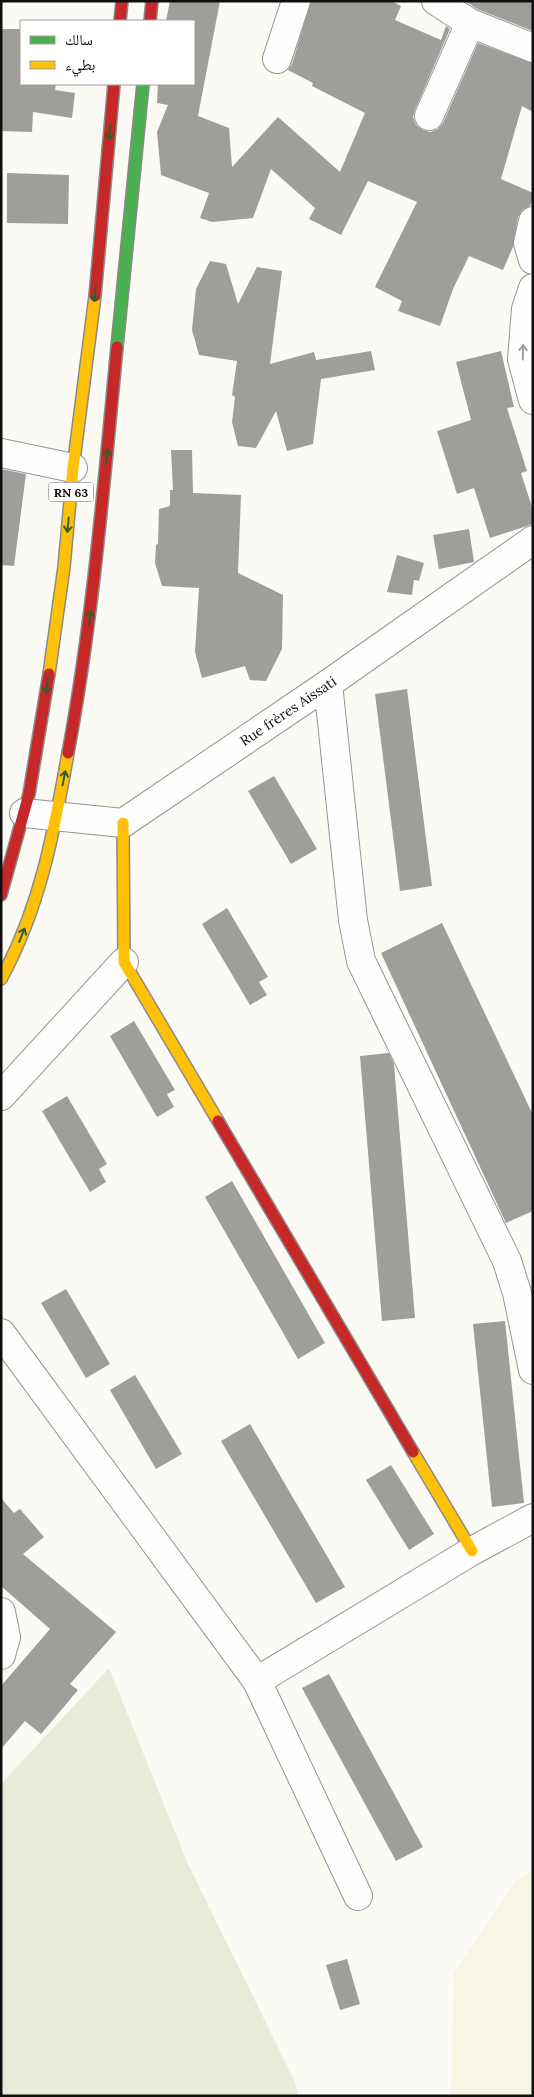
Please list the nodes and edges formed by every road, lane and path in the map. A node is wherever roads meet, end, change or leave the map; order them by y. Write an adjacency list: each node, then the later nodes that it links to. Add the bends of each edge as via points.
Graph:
1 (122, 1): 5 (main road)
2 (152, 1): 6 (main road)
3 (296, 1): 9 (street)
4 (436, 1): 7 (street)
5 (120, 20)
6 (150, 20)
7 (470, 22): 8 (street); 12 (street)
8 (533, 48)
9 (277, 59)
10 (114, 85): 18 (main road, RN 63, one-way to 18, via 91,337)
11 (144, 85): 22 (main road, one-way to 11, via 78,709 96,566)
12 (429, 116)
13 (533, 221): 14 (street, via 528,243)
14 (533, 260)
15 (533, 288): 16 (street, one-way to 15, via 522,359 526,309)
16 (533, 400)
17 (1, 453): 18 (street)
18 (73, 468): 21 (main road, RN 63, one-way to 21, via 64,567 45,700)
19 (533, 540): 20 (street, Rue frères Aissati)
20 (328, 684): 23 (street, Rue frères Aissati); 29 (street, via 361,961 507,1261)
21 (24, 813): 22 (street); 24 (main road, RN 63)
22 (56, 817): 23 (street); 26 (main road, one-way to 22, via 29,919)
23 (124, 823): 25 (main road)
24 (1, 895)
25 (124, 962): 27 (street); 31 (main road)
26 (1, 979)
27 (1, 1096)
28 (1, 1333): 34 (street)
29 (533, 1370)
30 (533, 1518): 31 (street)
31 (472, 1551): 34 (street)
32 (1, 1612): 33 (street, via 6,1637)
33 (1, 1655)
34 (257, 1681): 35 (street)
35 (358, 1896)

